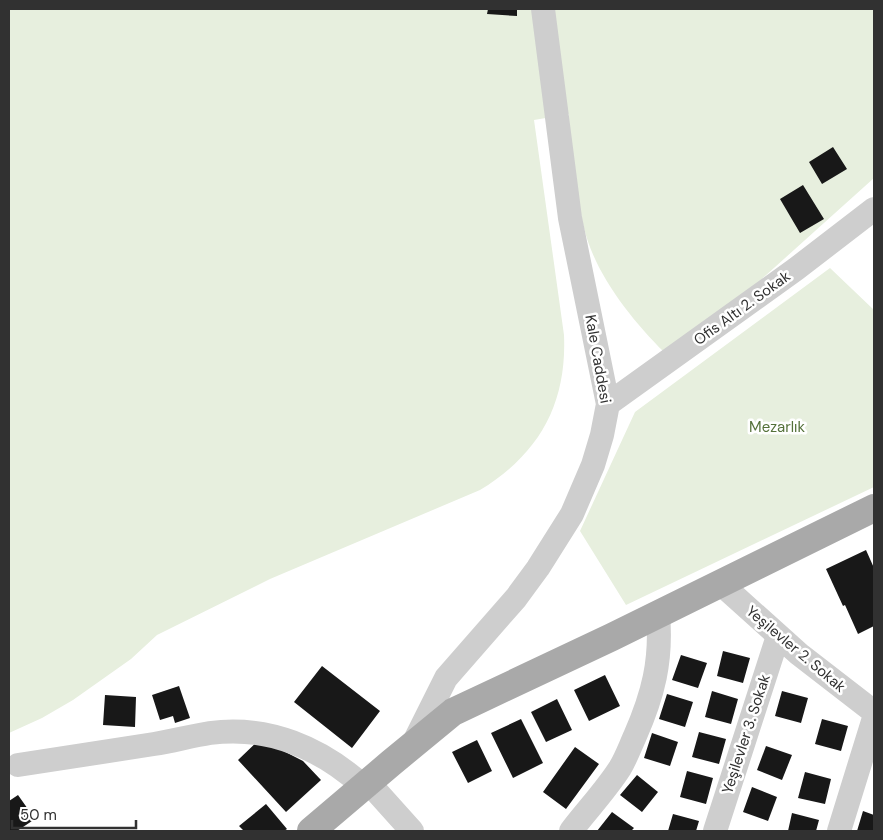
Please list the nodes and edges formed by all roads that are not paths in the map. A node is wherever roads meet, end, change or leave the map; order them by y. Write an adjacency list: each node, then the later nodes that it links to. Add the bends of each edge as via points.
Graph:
1 (543, 9): 3 (street, Kale Caddesi, via 570,218)
2 (874, 209): 3 (street, Ofis Altı 2. Sokak)
3 (608, 404): 10 (street, Kale Caddesi, via 593,466 572,514 516,598 446,678)
4 (874, 508): 5 (main road)
5 (720, 584): 6 (main road); 7 (street, Yeşilevler 2. Sokak)
6 (658, 614): 10 (main road, via 453,712); 15 (street, via 657,669 643,718 620,767)
7 (778, 636): 8 (street, Yeşilevler 2. Sokak); 16 (street, Yeşilevler 3. Sokak)
8 (874, 712)
9 (874, 718): 17 (street)
10 (412, 745): 12 (main road)
11 (18, 765): 12 (street, via 212,733 252,732 312,749)
12 (366, 784): 13 (main road); 14 (street)
13 (312, 831)
14 (412, 831)
15 (571, 831)
16 (715, 831)
17 (839, 831)

